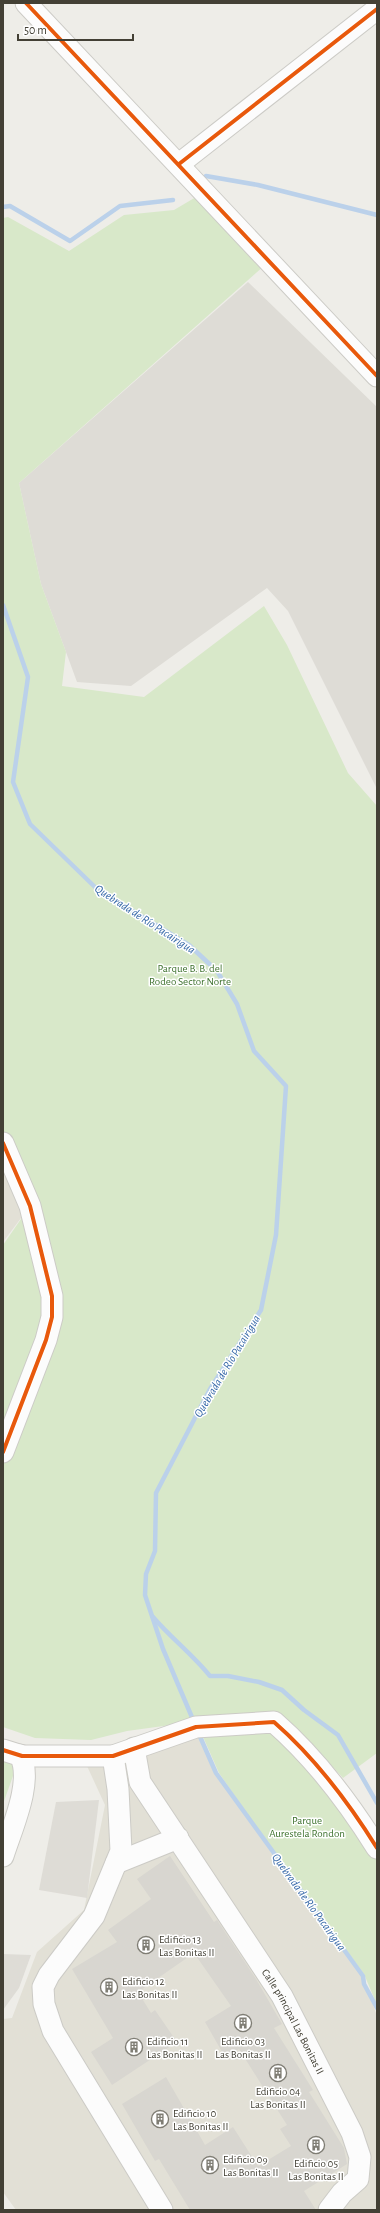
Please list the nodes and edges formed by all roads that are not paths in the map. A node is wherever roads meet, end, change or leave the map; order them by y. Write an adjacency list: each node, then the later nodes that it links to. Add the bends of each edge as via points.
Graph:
1 (26, 3): 3 (street)
2 (377, 9): 3 (street)
3 (179, 164): 4 (street)
4 (377, 376)
5 (3, 1143): 6 (street, via 30,1206 52,1296 52,1317 46,1340)
6 (3, 1452)
7 (134, 1748): 9 (street); 10 (street, Calle principal Las Bonitas II, via 140,1782); 11 (street, via 196,1727 274,1722 291,1737 355,1813)
8 (11, 1752): 9 (street); 12 (street, via 23,1762 23,1786)
9 (113, 1756): 13 (street, via 118,1789 121,1851)
10 (178, 1838): 13 (street); 15 (street, Calle principal Las Bonitas II, via 282,1996 352,2133 360,2157 358,2179)
11 (377, 1848)
12 (3, 1856)
13 (116, 1863): 14 (street, via 94,1916 49,1975 43,1987 44,2004 53,2031)
14 (162, 2210)
15 (329, 2210)

